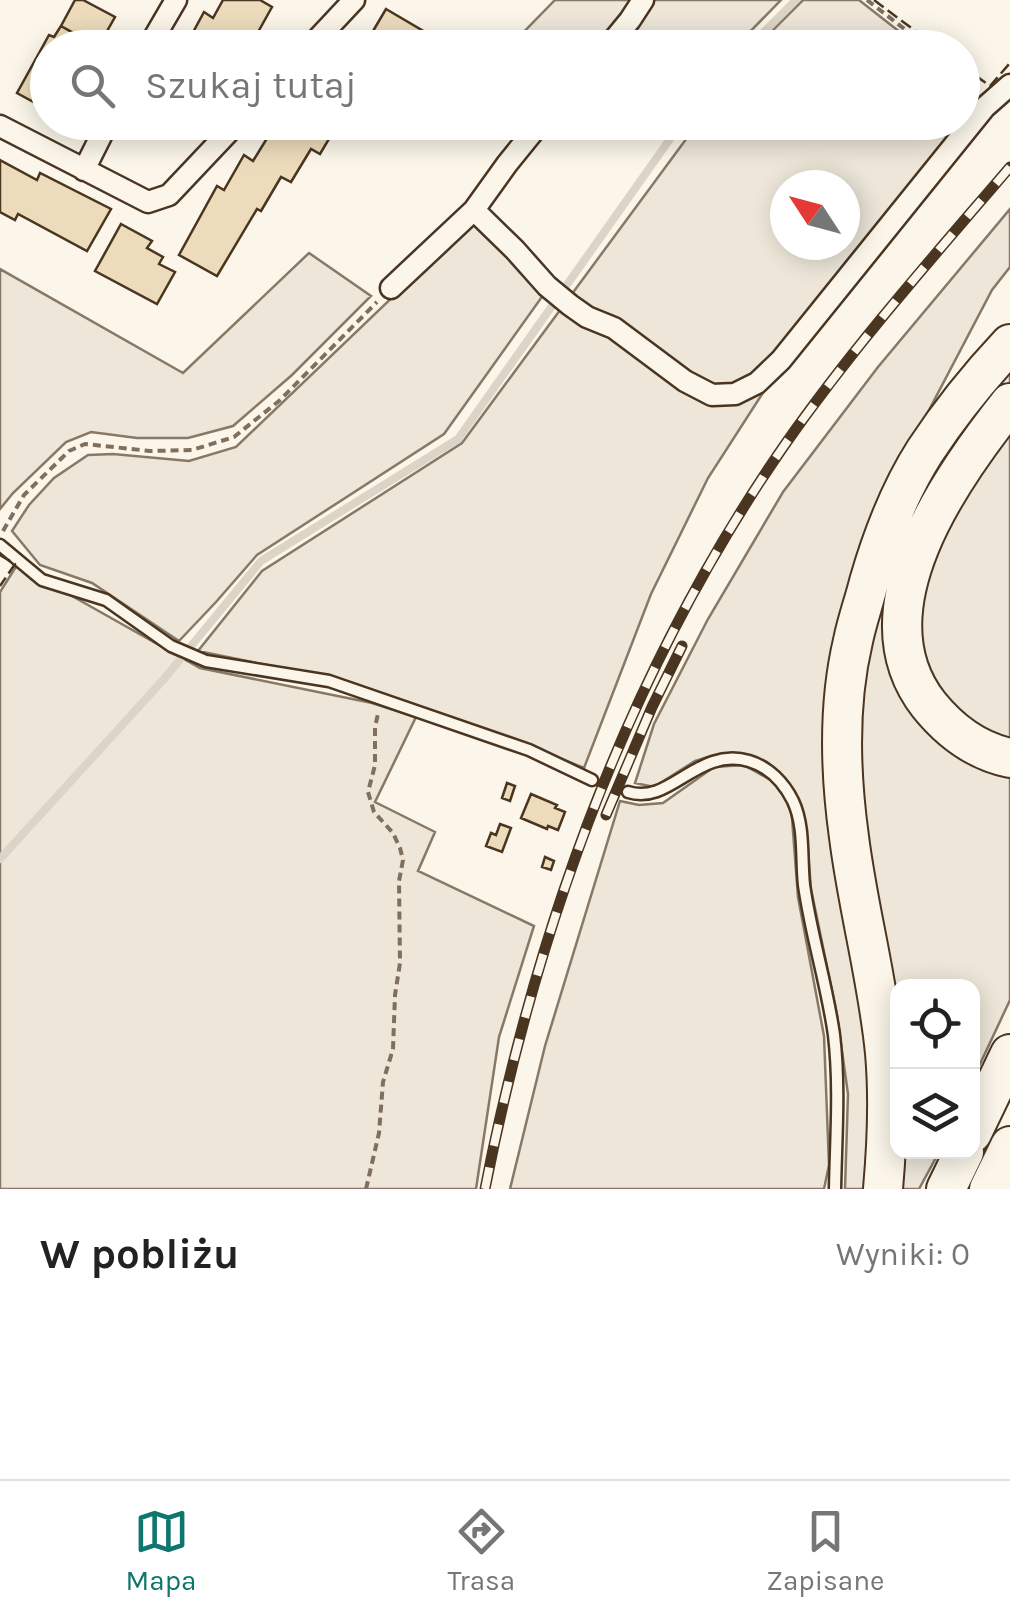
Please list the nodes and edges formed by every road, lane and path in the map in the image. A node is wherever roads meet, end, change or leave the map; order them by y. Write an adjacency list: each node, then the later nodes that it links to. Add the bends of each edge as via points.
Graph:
1 (176, 0): 5 (street)
2 (354, 0): 6 (street)
3 (643, 0): 7 (street)
4 (866, 0): 8 (path)
5 (158, 30)
6 (326, 30)
7 (622, 30)
8 (905, 30)
9 (1010, 85): 10 (street)
10 (980, 114)
11 (0, 126): 16 (street)
12 (99, 140): 16 (street)
13 (221, 140): 16 (street, via 169,195 148,202)
14 (526, 140): 17 (street)
15 (960, 140): 17 (street, via 781,360 735,394 712,395 614,328 586,317 546,286)
16 (84, 170)
17 (474, 210): 18 (street)
18 (391, 288): 21 (path, via 234,437 192,450 86,444 69,451 24,495)
19 (1010, 344): 33 (highway, via 923,454 879,548 852,642 842,780 885,1056)
20 (1010, 403): 24 (highway, via 935,512 917,551 903,623 905,652 924,698 955,732)
21 (0, 536)
22 (0, 545): 23 (lane, via 42,580 106,600 170,646 206,660 329,681)
23 (382, 700): 25 (lane, via 528,750); 31 (path, via 368,792 400,848 400,974 394,1049)
24 (1010, 758)
25 (592, 780)
26 (628, 792): 32 (lane, via 650,794 706,764 736,759 768,770 786,788 799,822 804,885 834,1038)
27 (1010, 1054): 28 (highway)
28 (980, 1117)
29 (1010, 1146): 35 (highway)
30 (961, 1159): 34 (highway)
31 (366, 1189)
32 (835, 1189)
33 (883, 1189)
34 (946, 1189)
35 (990, 1189)

